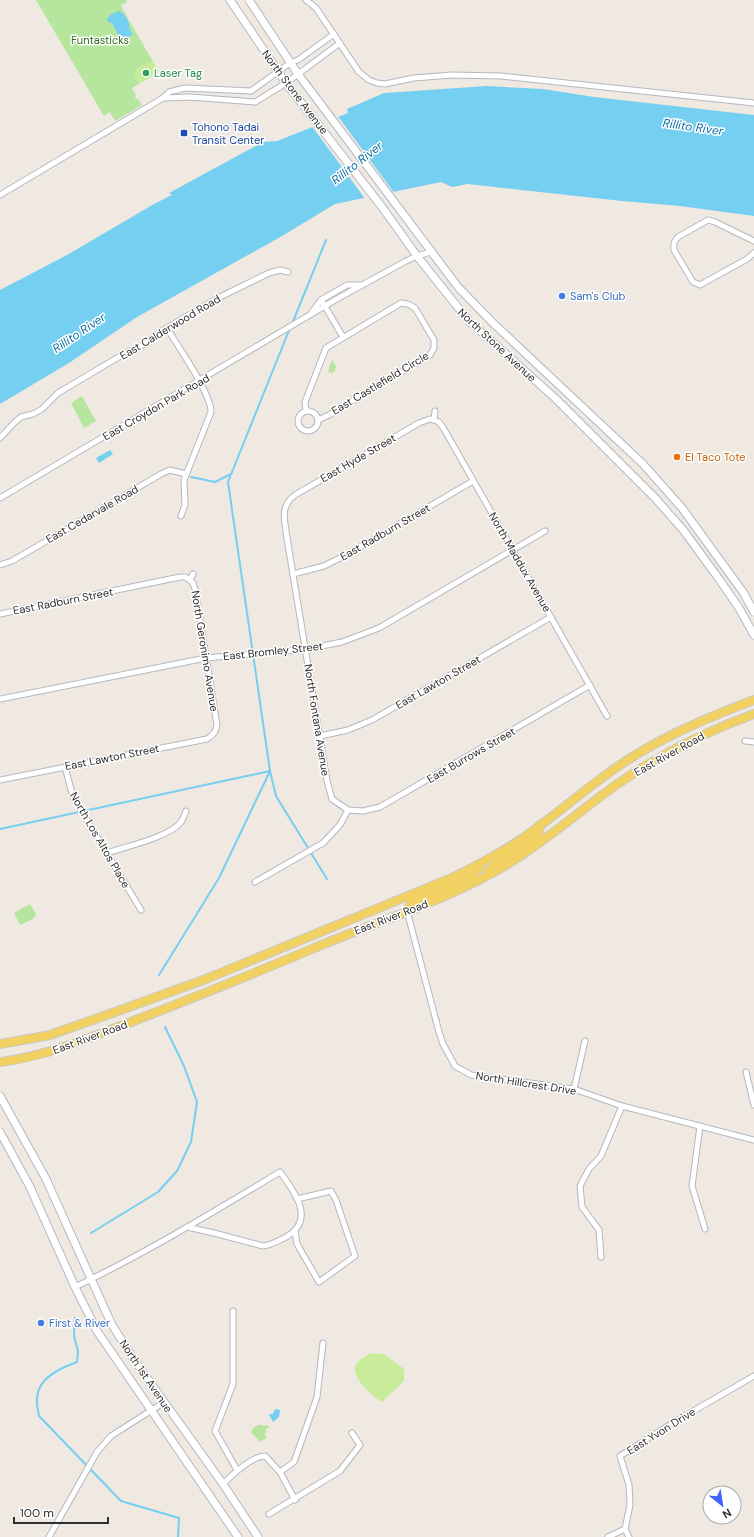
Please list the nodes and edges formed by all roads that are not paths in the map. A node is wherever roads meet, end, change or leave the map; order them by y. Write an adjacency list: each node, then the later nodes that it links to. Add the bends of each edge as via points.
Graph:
1 (230, 0): 7 (main road, North Stone Avenue)
2 (249, 0): 6 (main road, North Stone Avenue)
3 (306, 0): 4 (street, via 316,8)
4 (334, 34): 5 (street); 6 (street, via 298,60)
5 (340, 43): 8 (street); 11 (street, via 364,76 381,84 436,76 485,75)
6 (290, 62): 7 (street); 8 (main road, North Stone Avenue)
7 (278, 72): 9 (main road, North Stone Avenue); 10 (street, via 251,91 184,88 169,92)
8 (298, 74): 9 (street); 14 (main road, North Stone Avenue)
9 (286, 82): 10 (street, via 255,102 190,96); 16 (main road, North Stone Avenue)
10 (163, 98): 12 (street)
11 (754, 103)
12 (0, 195)
13 (754, 241): 15 (street, via 711,220 674,241 674,250 693,282 700,285)
14 (430, 252): 16 (street, East Croydon Park Road); 41 (main road, North Stone Avenue, via 458,287 492,322 644,464 682,508 743,592)
15 (754, 253)
16 (417, 256): 18 (street, East Croydon Park Road); 44 (main road, North Stone Avenue, via 470,322 555,398 656,499 684,531 719,579)
17 (288, 272): 22 (street, East Calderwood Road, via 280,270 258,278)
18 (363, 285): 19 (street, East Croydon Park Road, via 347,285); 20 (street, East Croydon Park Road)
19 (321, 300): 20 (street); 21 (street, East Croydon Park Road)
20 (324, 306): 21 (street, East Croydon Park Road); 23 (street)
21 (308, 316): 24 (street, East Croydon Park Road)
22 (166, 328): 24 (street); 29 (street, East Calderwood Road, via 144,345 58,393 42,409 21,417)
23 (343, 337): 25 (street, East Castlefield Circle, via 326,348 305,402); 27 (street, East Castlefield Circle, via 401,304 408,304 415,308 434,340 434,348 430,355)
24 (199, 382): 30 (street, via 211,405 211,412); 32 (street, East Croydon Park Road)
25 (306, 411): 27 (street, East Castlefield Circle, via 314,412); 27 (street, East Castlefield Circle, via 301,413 298,419 303,430 313,429)
26 (435, 411): 28 (street)
27 (318, 420)
28 (434, 420): 31 (street, North Maddux Avenue, via 442,425); 33 (street, East Hyde Street, via 419,423 296,495)
29 (0, 438)
30 (186, 474): 34 (street, via 185,505); 37 (street, East Cedarvale Road, via 170,470 161,474 12,561)
31 (473, 481): 36 (street, North Maddux Avenue); 39 (street, East Radburn Street, via 342,557 324,566)
32 (0, 498)
33 (286, 504): 39 (street, North Fontana Avenue, via 284,515)
34 (181, 516)
35 (544, 531): 36 (street, East Bromley Street)
36 (512, 550): 43 (street, North Maddux Avenue); 45 (street, East Bromley Street, via 378,628 342,642)
37 (0, 565)
38 (193, 574): 40 (street)
39 (293, 574): 45 (street, North Fontana Avenue)
40 (190, 580): 42 (street, East Radburn Street, via 180,577); 46 (street, North Geronimo Avenue, via 195,589)
41 (754, 612)
42 (0, 614)
43 (551, 617): 47 (street, North Maddux Avenue); 53 (street, East Lawton Street, via 372,720 348,730)
44 (754, 635)
45 (306, 649): 46 (street, East Bromley Street); 53 (street, North Fontana Avenue)
46 (206, 658): 48 (street, East Bromley Street); 52 (street, North Geronimo Avenue)
47 (590, 685): 51 (street, North Maddux Avenue); 58 (street, East Burrows Street, via 380,807 363,811)
48 (0, 700)
49 (754, 700): 60 (main road, East River Road, via 693,724 640,752)
50 (754, 714): 63 (main road, East River Road, via 687,742 646,765 533,848)
51 (607, 716)
52 (217, 725): 56 (street, East Lawton Street, via 213,735 207,739)
53 (320, 736): 58 (street, North Fontana Avenue, via 332,798)
54 (745, 741): 55 (street)
55 (754, 742)
56 (65, 767): 57 (street, East Lawton Street); 61 (street, North Los Altos Place, via 73,797)
57 (0, 780)
58 (348, 810): 64 (street, via 340,825 323,842)
59 (186, 811): 61 (street, via 180,823 168,832)
60 (540, 825): 62 (main road, East River Road, via 521,840); 63 (main road, via 536,836)
61 (107, 853): 65 (street, North Los Altos Place)
62 (486, 860): 66 (main road, via 471,876 411,903); 68 (main road, East River Road, via 430,888 199,981 50,1034)
63 (478, 880): 66 (main road, East River Road)
64 (255, 882)
65 (141, 910)
66 (407, 911): 69 (main road, East River Road, via 72,1045 43,1054); 71 (street, North Hillcrest Drive, via 439,1032 455,1066 471,1075)
67 (584, 1042): 71 (street)
68 (0, 1044)
69 (0, 1062)
70 (746, 1072): 73 (street)
71 (574, 1088): 74 (street, North Hillcrest Drive)
72 (0, 1096): 83 (main road, North 1st Avenue, via 46,1179)
73 (754, 1105)
74 (622, 1106): 75 (street, North Hillcrest Drive); 82 (street, via 601,1156 580,1186 582,1207 599,1230)
75 (700, 1126): 77 (street, North Hillcrest Drive); 80 (street, via 692,1186)
76 (0, 1132): 84 (main road, North 1st Avenue, via 30,1187)
77 (754, 1140)
78 (297, 1199): 79 (street, via 280,1172); 81 (street, via 301,1221); 81 (street, via 331,1191 355,1256 319,1282 297,1244)
79 (187, 1227): 81 (street, via 263,1246 271,1245); 83 (street)
80 (705, 1229)
81 (295, 1232)
82 (602, 1257)
83 (90, 1280): 84 (street); 88 (main road, North 1st Avenue, via 110,1323)
84 (75, 1287): 89 (main road, North 1st Avenue, via 97,1330)
85 (233, 1311): 91 (street, via 233,1384 215,1431)
86 (323, 1344): 92 (street, via 318,1397 294,1462)
87 (754, 1376): 96 (street, East Yvon Drive, via 620,1456 630,1485 630,1505)
88 (163, 1402): 89 (street); 93 (main road, North 1st Avenue)
89 (151, 1411): 97 (street, via 111,1436 97,1452); 98 (main road, North 1st Avenue)
90 (352, 1433): 94 (street, via 360,1445 340,1471)
91 (237, 1470): 92 (street, via 260,1456 265,1456); 93 (street)
92 (280, 1472): 94 (street)
93 (223, 1484): 99 (main road, North 1st Avenue)
94 (295, 1500): 95 (street)
95 (269, 1514)
96 (625, 1529): 100 (street); 101 (street)
97 (50, 1537)
98 (238, 1537)
99 (258, 1537)
100 (608, 1537)
101 (629, 1537)

